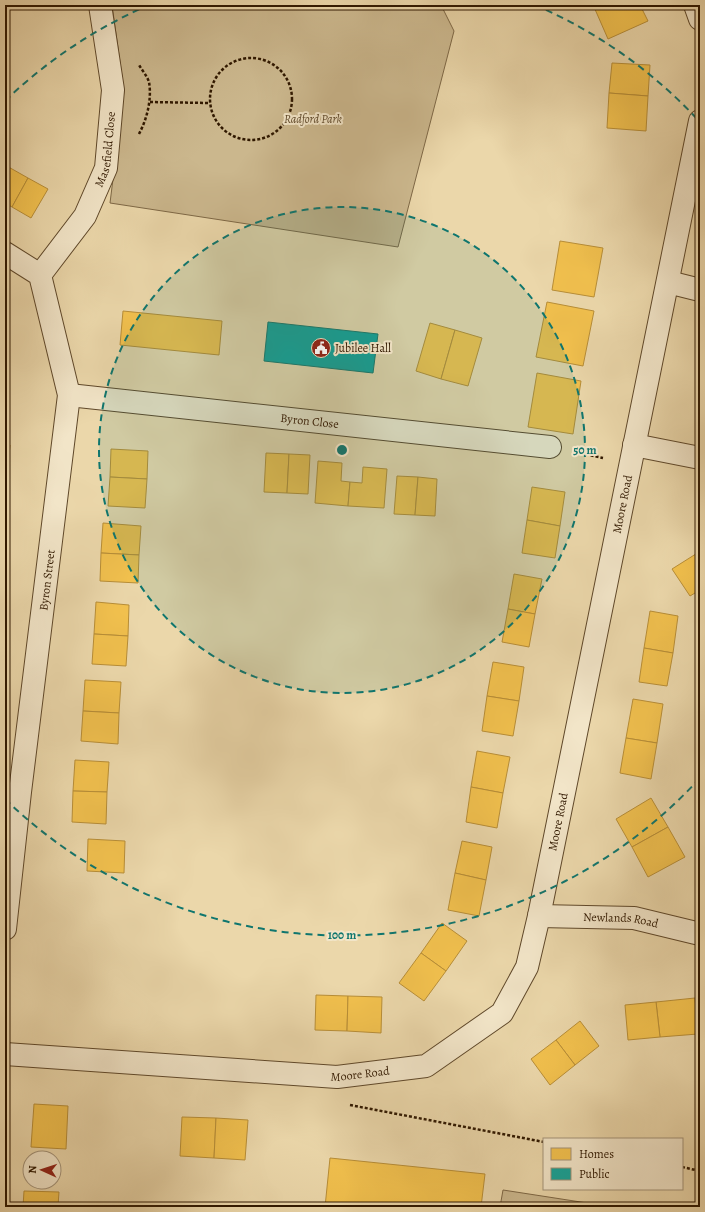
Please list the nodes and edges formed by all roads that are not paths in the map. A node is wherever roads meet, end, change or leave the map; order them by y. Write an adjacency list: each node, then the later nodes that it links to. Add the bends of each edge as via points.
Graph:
1 (100, 5): 6 (street, Masefield Close, via 113,90 106,168 85,216)
2 (695, 5): 3 (street)
3 (700, 19)
4 (700, 121): 7 (street, Moore Road)
5 (5, 253): 6 (street)
6 (40, 275): 9 (street, Byron Street)
7 (668, 282): 8 (street); 11 (street, Moore Road)
8 (700, 290)
9 (69, 395): 10 (street, Byron Close); 14 (street, Byron Street)
10 (550, 447)
11 (632, 454): 12 (street); 13 (street, Moore Road)
12 (700, 458)
13 (539, 916): 15 (street, Newlands Road, via 634,918); 16 (street, Moore Road, via 527,967 502,1013 426,1066 337,1076)
14 (5, 929)
15 (700, 934)
16 (5, 1054)

